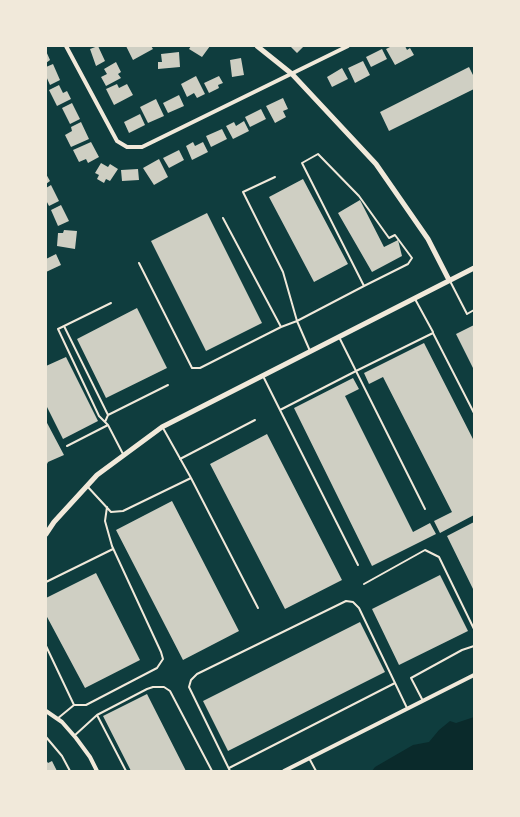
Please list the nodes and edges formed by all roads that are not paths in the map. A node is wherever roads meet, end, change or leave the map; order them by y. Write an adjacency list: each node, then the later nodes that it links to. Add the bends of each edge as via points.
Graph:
1 (66, 46): 4 (street, via 117,141 127,147 142,147)
2 (257, 46): 4 (street)
3 (348, 46): 4 (street)
4 (292, 74): 9 (street, via 376,164 428,239)
5 (275, 177): 14 (lane, via 243,192 283,272)
6 (223, 218): 16 (lane)
7 (139, 262): 16 (lane, via 192,368 200,368)
8 (474, 268): 9 (street)
9 (449, 280): 11 (street); 13 (lane, via 467,314)
10 (364, 286): 10 (lane, via 302,163 318,154 359,196 389,238 395,235 412,258 408,264); 14 (lane)
11 (415, 298): 17 (lane); 18 (street)
12 (111, 303): 15 (lane)
13 (474, 310)
14 (298, 321): 16 (lane); 19 (lane)
15 (64, 326): 25 (lane); 27 (lane, via 58,329)
16 (281, 327)
17 (433, 333): 20 (lane); 24 (lane)
18 (339, 336): 19 (street); 20 (lane)
19 (310, 351): 21 (street)
20 (356, 371): 23 (lane); 36 (lane)
21 (263, 375): 23 (lane); 29 (street)
22 (168, 385): 25 (lane)
23 (280, 410): 39 (lane)
24 (474, 413)
25 (108, 415): 27 (lane)
26 (255, 420): 32 (lane)
27 (104, 422): 28 (lane)
28 (108, 425): 30 (lane); 31 (lane)
29 (162, 427): 31 (street); 32 (lane)
30 (67, 446)
31 (123, 454): 34 (street)
32 (180, 459): 33 (lane)
33 (191, 478): 35 (lane, via 123,511 112,512); 42 (lane)
34 (86, 485): 35 (lane); 37 (street)
35 (107, 507): 38 (lane, via 105,522)
36 (425, 509)
37 (46, 534)
38 (113, 549): 40 (lane); 49 (lane, via 163,660 157,668 86,705)
39 (358, 565)
40 (46, 582)
41 (364, 584): 43 (lane, via 425,550 438,557)
42 (258, 608)
43 (474, 629)
44 (46, 646): 49 (lane)
45 (474, 646): 48 (lane, via 411,678)
46 (474, 675): 48 (street)
47 (395, 683): 50 (lane); 57 (lane); 57 (lane, via 359,608 353,602 346,601 196,674 189,687)
48 (423, 701): 50 (street)
49 (74, 705): 53 (lane)
50 (408, 709): 56 (street)
51 (46, 711): 53 (street)
52 (97, 715): 54 (lane); 60 (lane); 61 (lane, via 147,689 159,687 170,691)
53 (57, 719): 54 (street)
54 (74, 736): 59 (street, via 90,757)
55 (46, 737): 58 (lane, via 62,756)
56 (309, 758): 63 (street); 64 (lane)
57 (229, 768): 62 (lane)
58 (70, 771)
59 (96, 771)
60 (126, 771)
61 (212, 771)
62 (230, 771)
63 (284, 771)
64 (316, 771)

